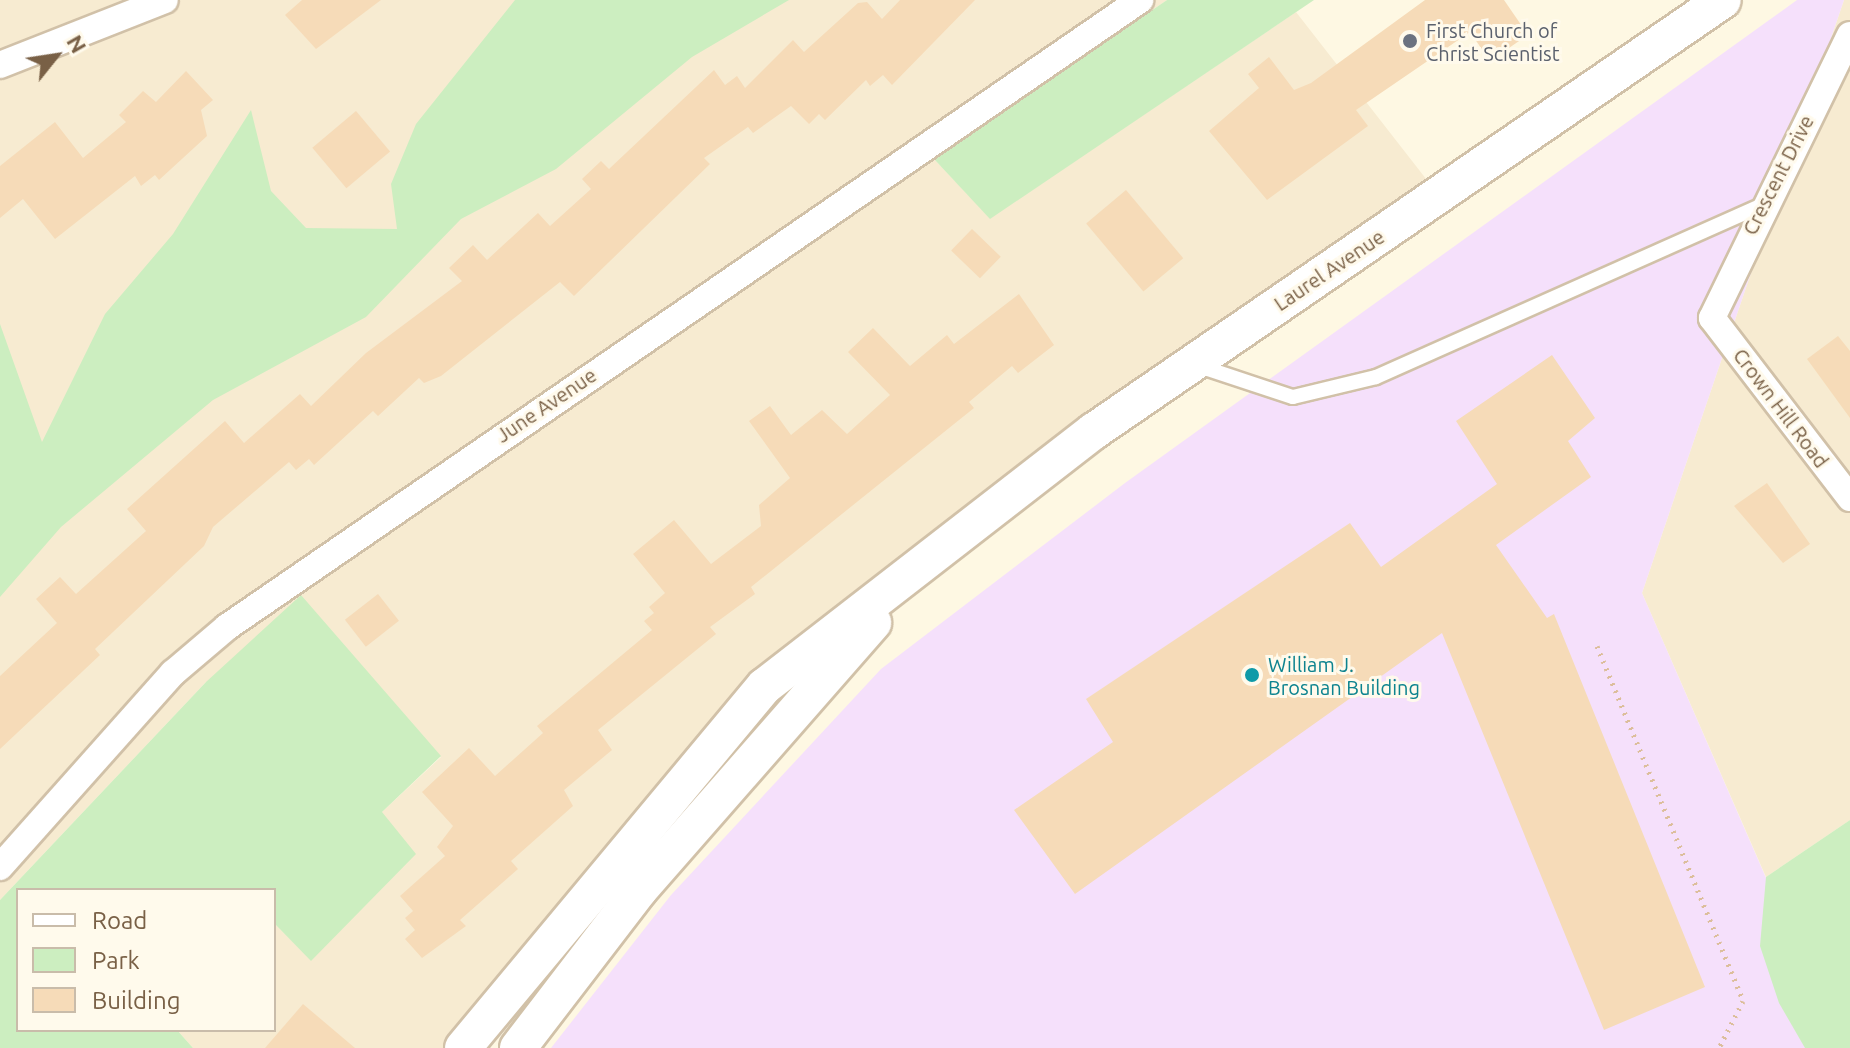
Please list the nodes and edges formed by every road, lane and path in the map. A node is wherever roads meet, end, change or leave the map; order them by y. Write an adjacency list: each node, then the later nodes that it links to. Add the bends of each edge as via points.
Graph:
1 (165, 0): 5 (street)
2 (1140, 0): 12 (street, June Avenue, via 227,627 173,673)
3 (1723, 0): 8 (main road, Laurel Avenue)
4 (1850, 35): 6 (street, Crescent Drive)
5 (0, 65)
6 (1760, 206): 7 (street, Crescent Drive); 8 (lane, via 1376,377 1293,397)
7 (1712, 318): 9 (street, Crown Hill Road)
8 (1192, 364): 10 (main road, Laurel Avenue)
9 (1850, 498)
10 (942, 548): 13 (main road, via 765,686); 14 (main road, via 640,889)
11 (1597, 646): 15 (path, via 1743,1001)
12 (0, 867)
13 (463, 1048)
14 (518, 1048)
15 (1719, 1048)

